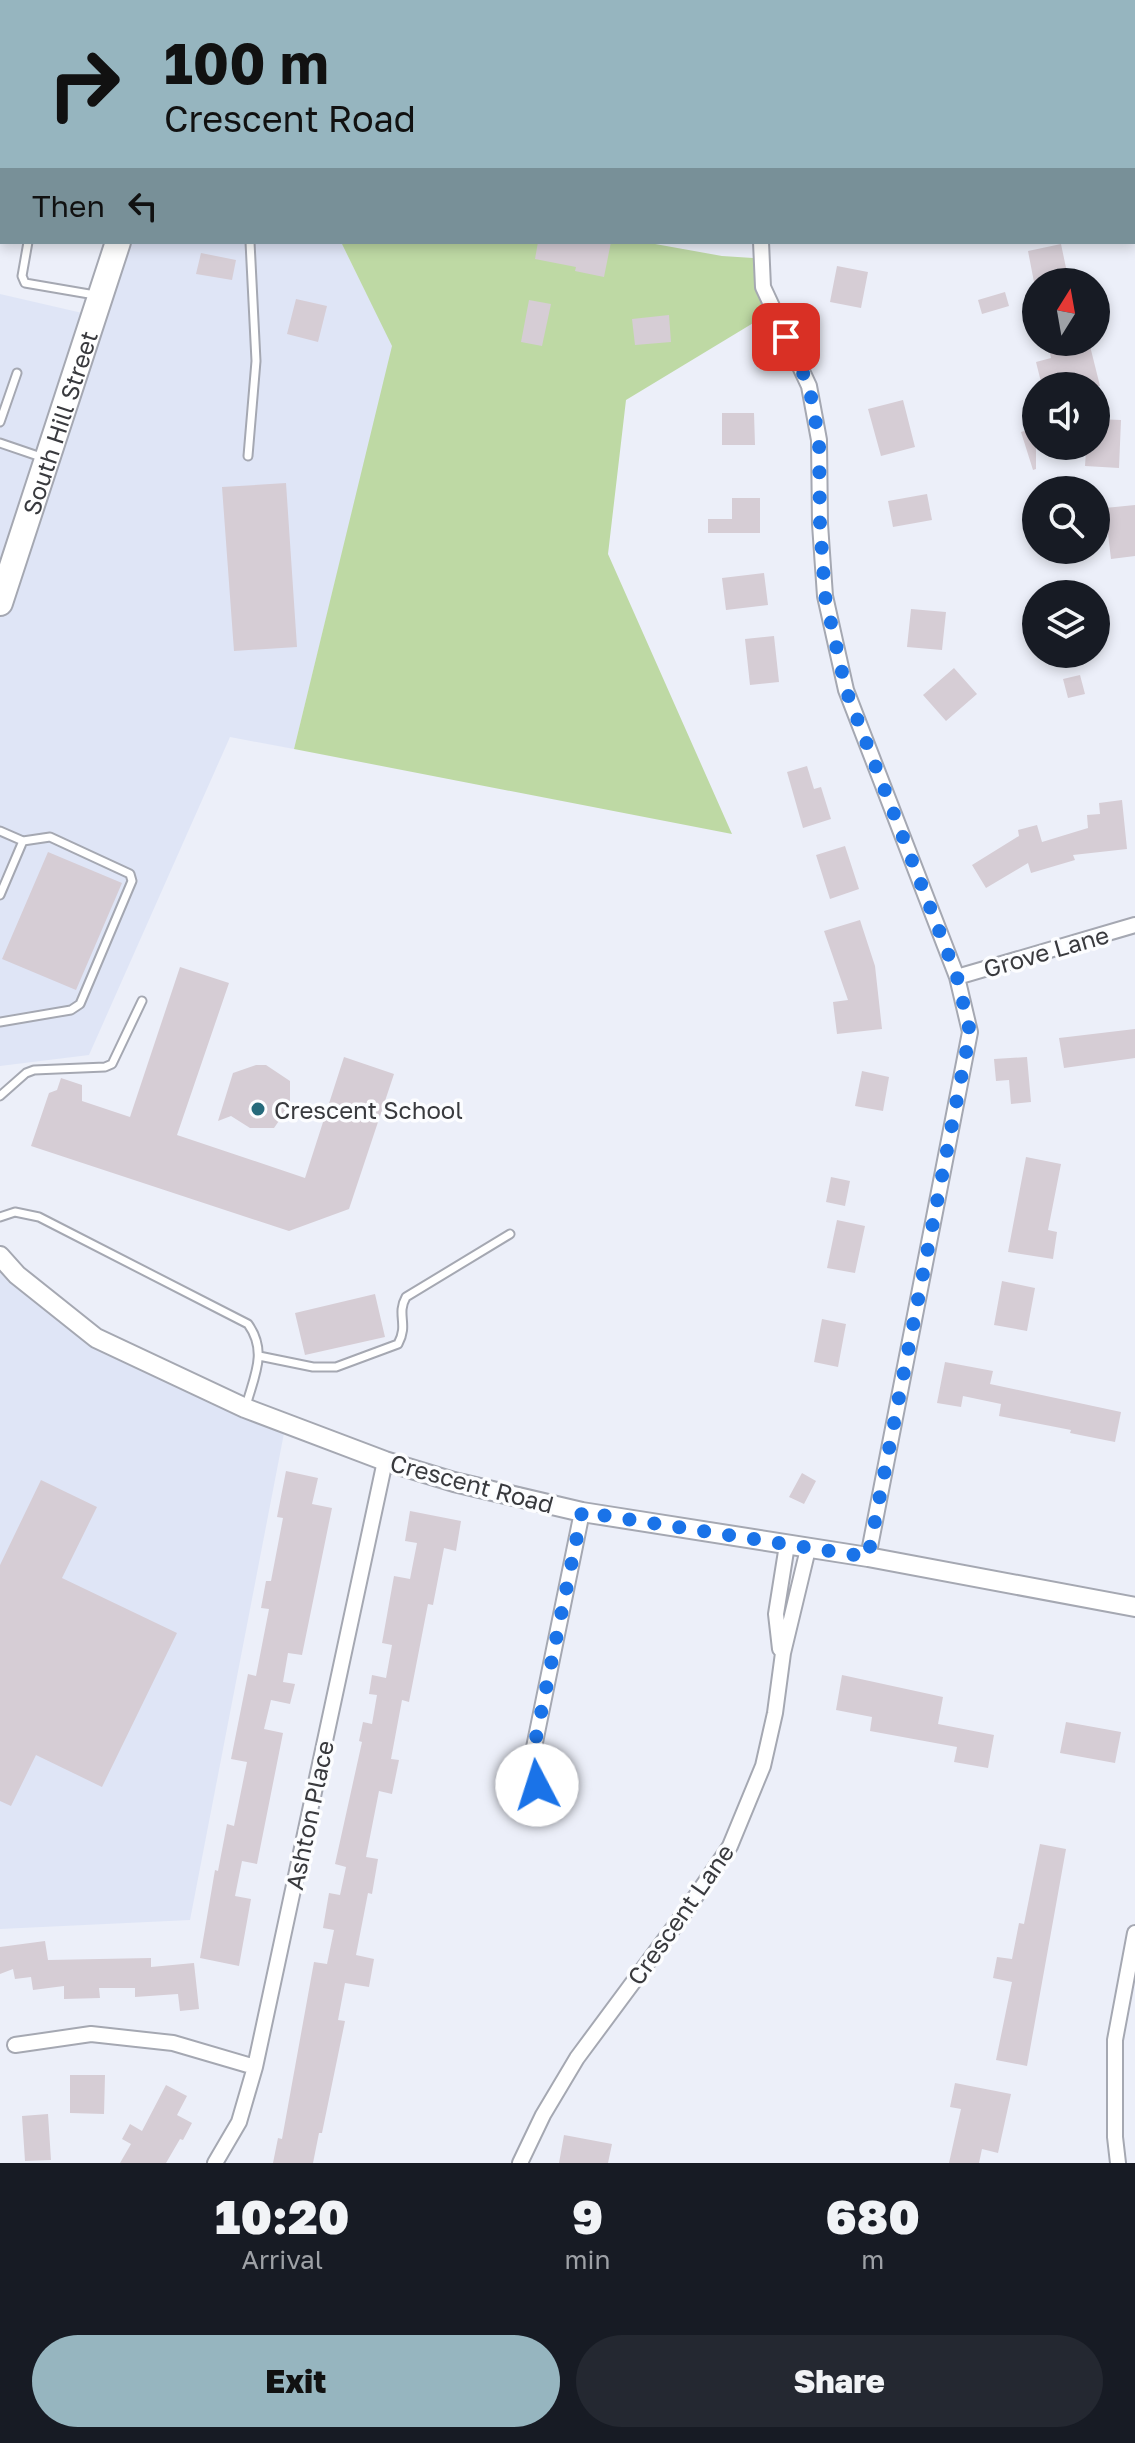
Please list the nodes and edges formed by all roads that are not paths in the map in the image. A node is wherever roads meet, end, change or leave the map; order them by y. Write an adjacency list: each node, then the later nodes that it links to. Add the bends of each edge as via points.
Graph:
1 (28, 244): 5 (lane, via 25,283)
2 (117, 244): 5 (main road, South Hill Street)
3 (250, 244): 9 (lane, via 256,361)
4 (761, 244): 16 (street, via 763,287 809,386 819,440 825,596 846,690)
5 (100, 295): 10 (main road, South Hill Street)
6 (17, 373): 7 (lane)
7 (0, 422)
8 (0, 443): 10 (lane)
9 (248, 456)
10 (47, 459): 11 (main road, South Hill Street)
11 (0, 603)
12 (0, 831): 13 (lane)
13 (23, 841): 14 (lane); 18 (lane, via 50,837 130,874 132,881 80,1004)
14 (0, 895)
15 (1135, 925): 16 (street, Grove Lane)
16 (957, 977): 29 (street, via 970,1032)
17 (142, 1001): 19 (lane, via 112,1064 34,1070)
18 (0, 1022)
19 (0, 1096)
20 (0, 1217): 23 (lane, via 15,1212 39,1217 248,1324 258,1338)
21 (510, 1234): 23 (lane, via 406,1297 401,1307 405,1332 398,1344 336,1367)
22 (0, 1256): 24 (street, Crescent Road, via 96,1338)
23 (259, 1356): 24 (lane)
24 (245, 1408): 25 (street, Crescent Road)
25 (385, 1461): 26 (street, Crescent Road); 35 (street, Ashton Place)
26 (582, 1512): 27 (street, Crescent Road); 32 (street, via 530,1767)
27 (787, 1545): 28 (street, Crescent Road); 31 (street, via 776,1614)
28 (808, 1549): 29 (street, Crescent Road); 31 (street, Crescent Lane)
29 (868, 1557): 30 (street, Crescent Road)
30 (1135, 1607)
31 (782, 1665): 37 (street, Crescent Lane, via 763,1766 730,1846 577,2058)
32 (544, 1803)
33 (1135, 1933): 38 (street, via 1115,2040)
34 (15, 2045): 35 (street, via 91,2034 173,2043)
35 (255, 2067): 36 (street, Ashton Place, via 239,2122)
36 (215, 2163)
37 (520, 2163)
38 (1118, 2163)

